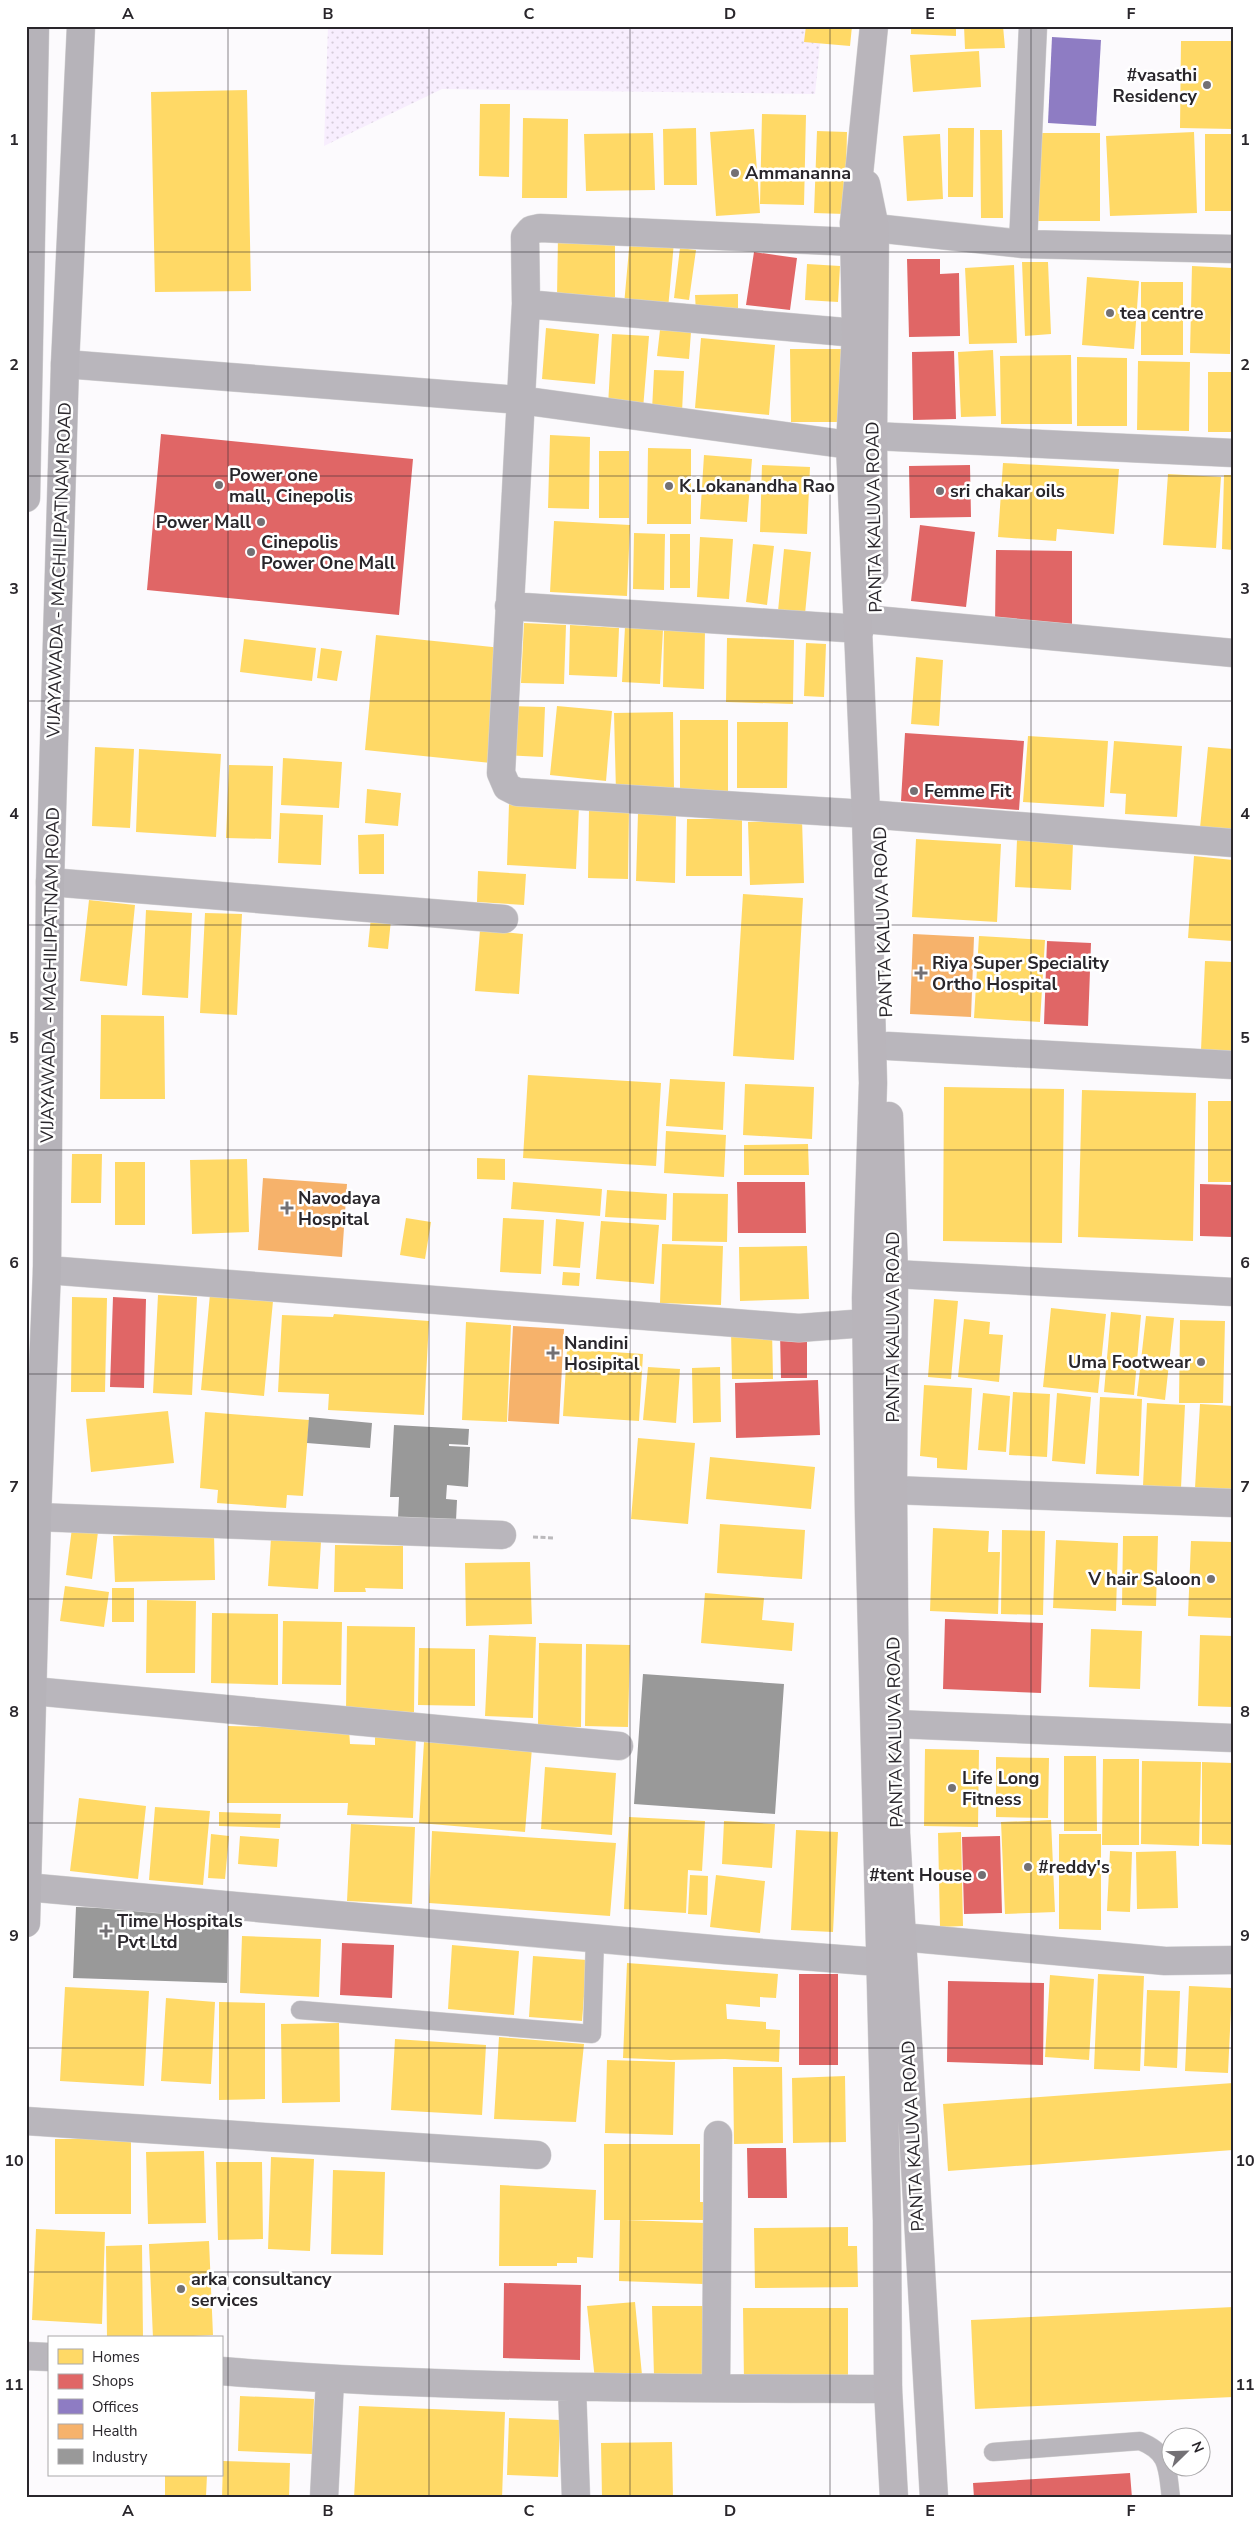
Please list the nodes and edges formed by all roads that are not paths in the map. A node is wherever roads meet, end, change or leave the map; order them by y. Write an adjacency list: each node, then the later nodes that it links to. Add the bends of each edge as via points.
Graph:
1 (34, 26): 12 (highway, VIJAYAWADA - MACHILIPATNAM ROAD)
2 (81, 26): 10 (highway, VIJAYAWADA - MACHILIPATNAM ROAD)
3 (874, 26): 5 (street, PANTA KALUVA ROAD, via 860,156)
4 (1033, 26): 6 (street)
5 (861, 231): 6 (street); 8 (street, via 534,228 524,237); 9 (street, PANTA KALUVA ROAD); 13 (street, PANTA KALUVA ROAD)
6 (1023, 244): 7 (street)
7 (1233, 249)
8 (526, 304): 9 (street); 11 (street)
9 (856, 334): 13 (street, PANTA KALUVA ROAD)
10 (65, 364): 11 (street); 21 (highway, VIJAYAWADA - MACHILIPATNAM ROAD)
11 (520, 400): 13 (street); 16 (street)
12 (27, 416): 15 (highway, VIJAYAWADA - MACHILIPATNAM ROAD)
13 (861, 441): 14 (street); 17 (street, PANTA KALUVA ROAD)
14 (1233, 454)
15 (26, 498)
16 (509, 606): 17 (street); 19 (street, via 501,773 507,787 517,792)
17 (867, 625): 18 (street); 19 (street, PANTA KALUVA ROAD)
18 (1233, 653)
19 (872, 814): 20 (street); 23 (street, PANTA KALUVA ROAD); 28 (street, PANTA KALUVA ROAD, via 873,1083)
20 (1233, 843)
21 (50, 882): 22 (street); 25 (highway, VIJAYAWADA - MACHILIPATNAM ROAD)
22 (504, 919)
23 (888, 1046): 24 (street); 26 (street, PANTA KALUVA ROAD)
24 (1233, 1065)
25 (47, 1270): 28 (street, via 799,1328); 32 (highway, VIJAYAWADA - MACHILIPATNAM ROAD)
26 (894, 1274): 27 (street); 29 (street, PANTA KALUVA ROAD)
27 (1233, 1292)
28 (866, 1323): 31 (street, PANTA KALUVA ROAD)
29 (893, 1490): 30 (street); 31 (street); 35 (street, PANTA KALUVA ROAD)
30 (1233, 1503)
31 (869, 1506): 44 (street, PANTA KALUVA ROAD)
32 (37, 1517): 33 (street); 34 (highway, VIJAYAWADA - MACHILIPATNAM ROAD)
33 (502, 1536)
34 (32, 1691): 37 (street); 38 (highway, VIJAYAWADA - MACHILIPATNAM ROAD)
35 (896, 1724): 36 (street); 41 (street, PANTA KALUVA ROAD, via 896,1833)
36 (1233, 1738)
37 (619, 1746)
38 (27, 1815): 39 (highway, VIJAYAWADA - MACHILIPATNAM ROAD)
39 (27, 1887): 40 (highway, VIJAYAWADA - MACHILIPATNAM ROAD); 42 (street)
40 (26, 1923)
41 (902, 1936): 43 (street, via 1165,1960); 60 (street, PANTA KALUVA ROAD)
42 (594, 1938): 44 (street); 45 (lane, via 592,2034)
43 (1233, 1960)
44 (879, 1962): 55 (street, PANTA KALUVA ROAD)
45 (300, 2010)
46 (26, 2121): 48 (street)
47 (718, 2135): 54 (street)
48 (537, 2155)
49 (26, 2356): 50 (street)
50 (48, 2358)
51 (222, 2371): 52 (street)
52 (330, 2380): 53 (street); 57 (street)
53 (572, 2388): 54 (street); 58 (street)
54 (716, 2388): 55 (street)
55 (888, 2389): 59 (street, PANTA KALUVA ROAD)
56 (993, 2452): 61 (lane, via 1140,2441 1164,2456)
57 (324, 2498)
58 (576, 2498)
59 (894, 2498)
60 (934, 2498)
61 (1171, 2498)

